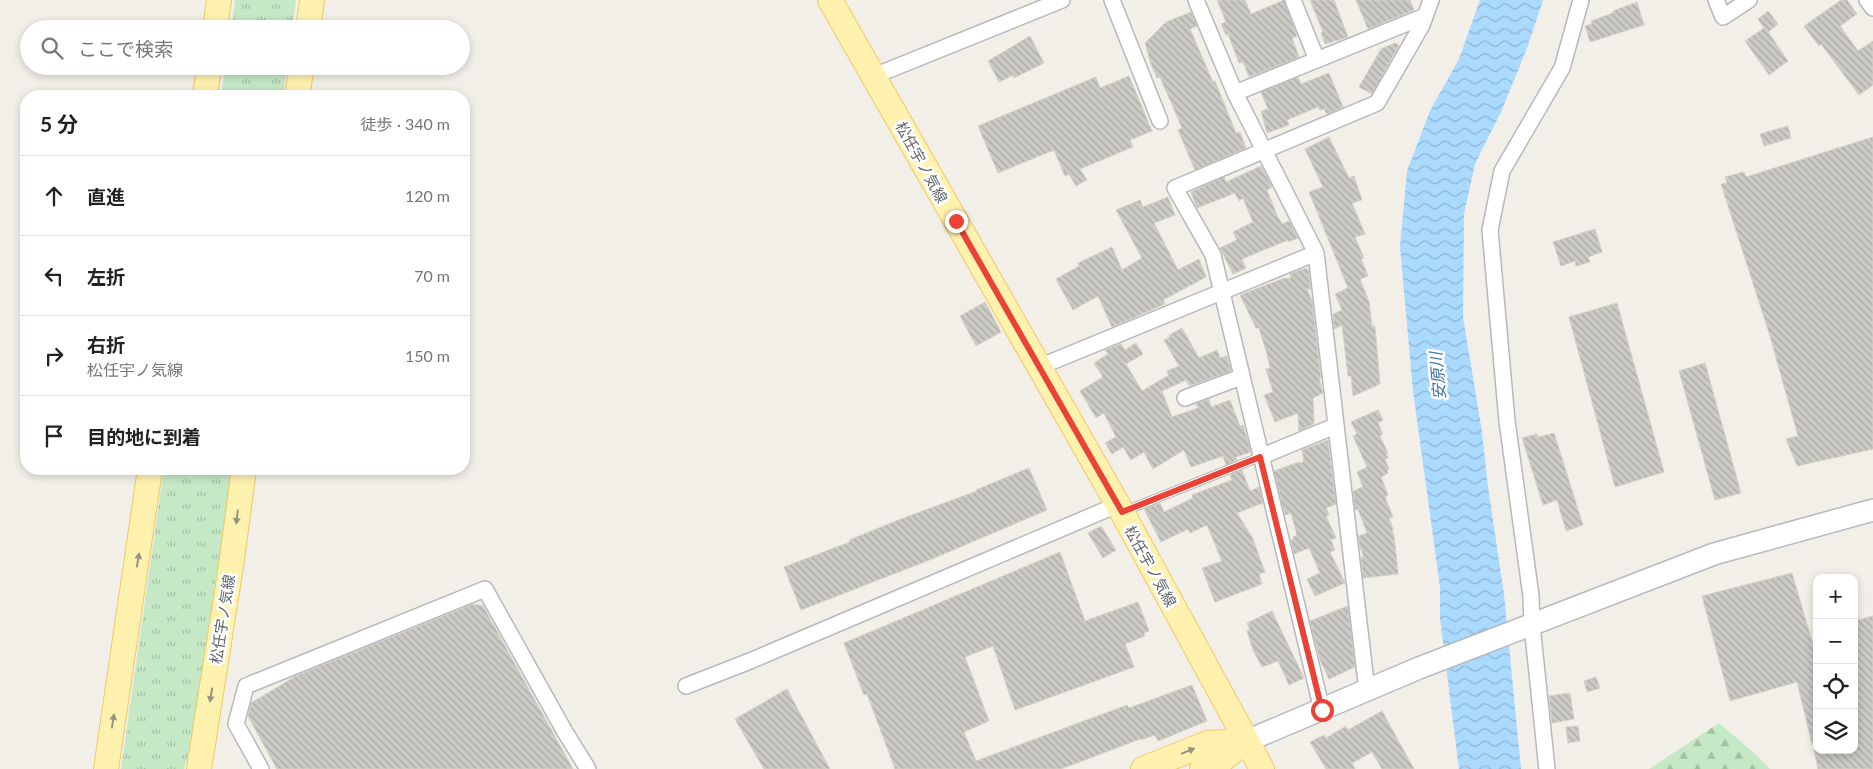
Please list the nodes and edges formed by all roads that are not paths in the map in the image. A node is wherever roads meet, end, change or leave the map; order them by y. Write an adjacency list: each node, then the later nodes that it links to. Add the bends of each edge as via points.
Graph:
1 (219, 0): 15 (main road)
2 (312, 0): 16 (main road)
3 (830, 0): 20 (main road, 松任宇ノ気線)
4 (1062, 0): 20 (street)
5 (1112, 0): 24 (street)
6 (1196, 0): 23 (street)
7 (1293, 0): 17 (street)
8 (1431, 0): 14 (street)
9 (1581, 0): 37 (street, via 1562,68 1502,171 1490,230 1507,421 1531,596)
10 (1716, 0): 11 (street, via 1723,17)
11 (1749, 0)
12 (1867, 0): 13 (street)
13 (1873, 8)
14 (1425, 16): 17 (street); 25 (street, via 1377,103)
15 (216, 20)
16 (309, 20)
17 (1317, 60): 23 (street)
18 (208, 75): 21 (main road)
19 (300, 75): 22 (main road)
20 (874, 76): 28 (main road, 松任宇ノ気線)
21 (206, 90)
22 (298, 90)
23 (1236, 93): 25 (street)
24 (1160, 121)
25 (1264, 150): 26 (street); 27 (street, via 1175,188 1213,255)
26 (1316, 253): 27 (street); 31 (street)
27 (1221, 291): 28 (street); 29 (street)
28 (1039, 366): 35 (main road, 松任宇ノ気線)
29 (1241, 377): 30 (street); 32 (street)
30 (1185, 398)
31 (1335, 426): 32 (street); 39 (street)
32 (1260, 457): 35 (lane); 40 (street)
33 (149, 475): 42 (main road, one-way to 33)
34 (243, 475): 43 (main road, 松任宇ノ気線, one-way to 43)
35 (1120, 509): 38 (street); 41 (main road, 松任宇ノ気線)
36 (1873, 510): 37 (street, via 1714,554)
37 (1526, 628): 39 (street); 49 (street)
38 (686, 686)
39 (1367, 691): 40 (street)
40 (1322, 710): 41 (street)
41 (1247, 741): 46 (main road, one-way to 41, via 1208,743); 47 (main road, via 1218,763); 48 (main road, 松任宇ノ気線)
42 (106, 769)
43 (199, 769)
44 (262, 769): 45 (street, via 236,724 246,686 485,589)
45 (588, 769)
46 (1143, 769)
47 (1202, 769)
48 (1262, 769)
49 (1547, 769)

